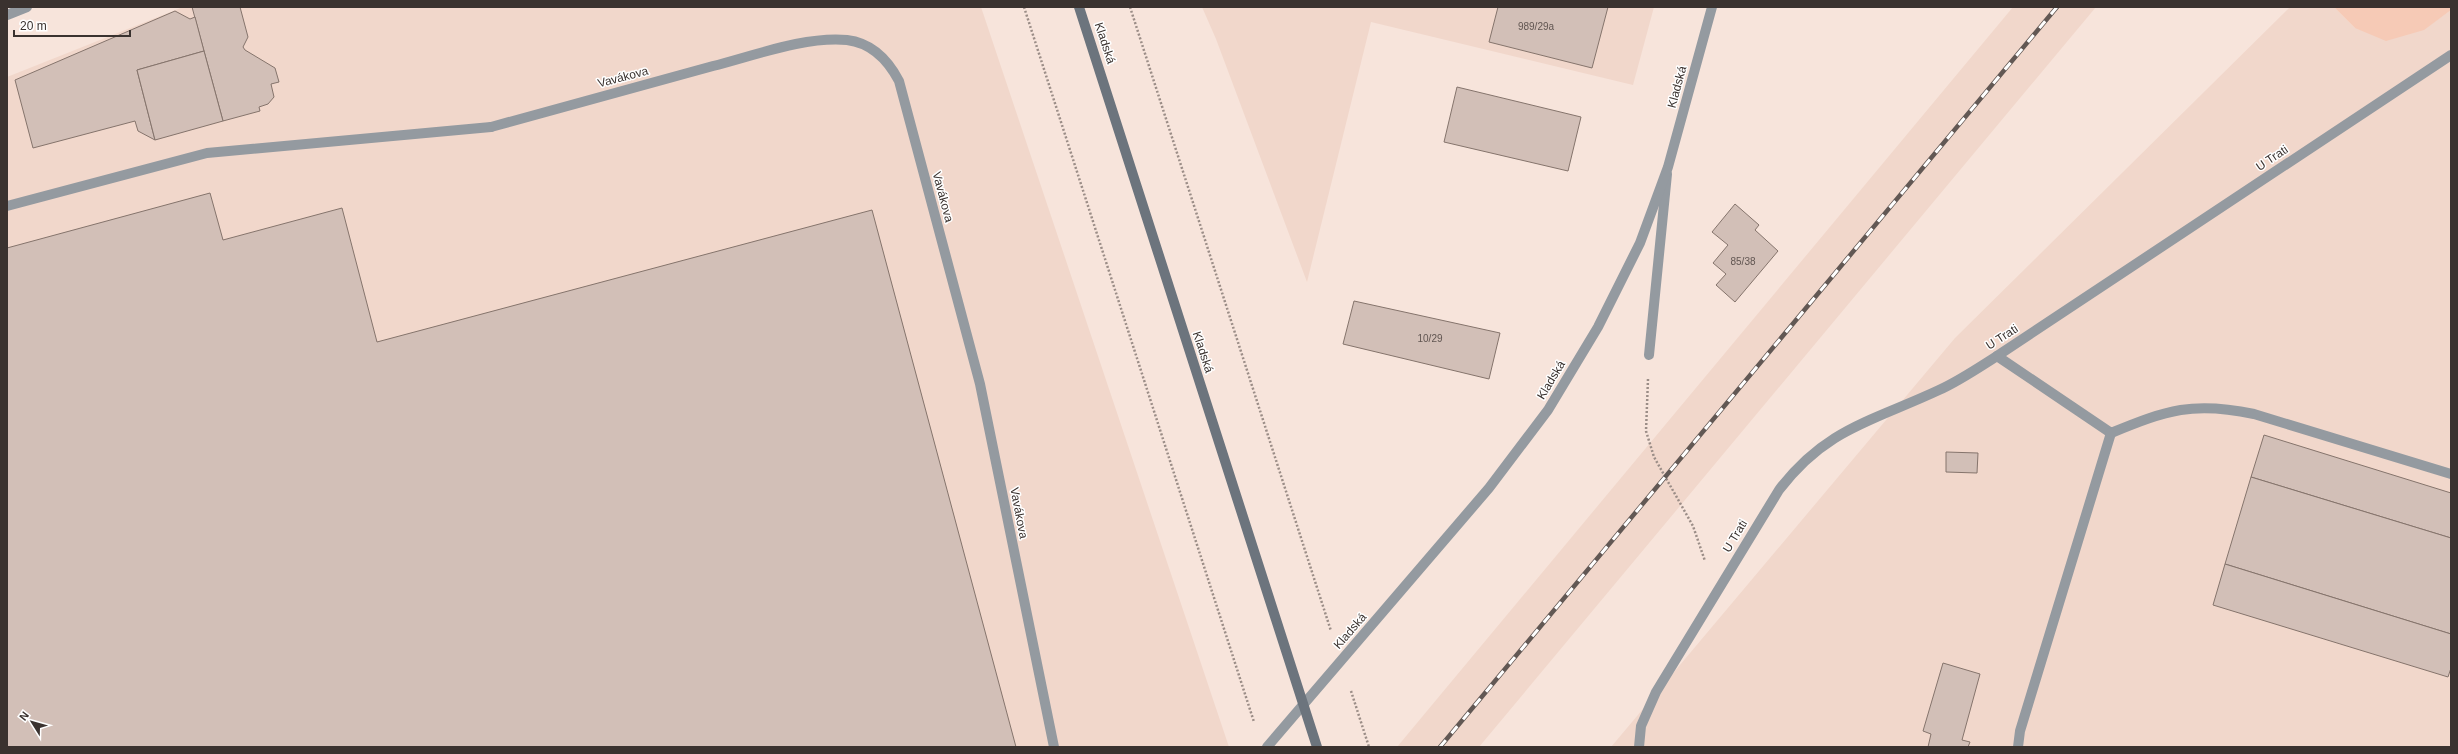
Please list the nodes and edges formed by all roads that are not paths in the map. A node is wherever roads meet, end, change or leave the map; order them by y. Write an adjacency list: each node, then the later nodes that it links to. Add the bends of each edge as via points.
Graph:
1 (27, 7): 4 (street)
2 (1079, 7): 14 (main road, Kladská)
3 (1712, 7): 6 (street, Kladská)
4 (7, 15)
5 (2451, 55): 9 (street, U Trati)
6 (1668, 167): 8 (street); 13 (street, Kladská, via 1640,243 1598,327 1548,410 1489,488)
7 (7, 206): 12 (street, Vavákova, via 207,153 491,126 769,51 822,40 848,40 869,47 889,64 899,81 980,384)
8 (1649, 355)
9 (1997, 356): 10 (street); 15 (street, U Trati, via 1940,390 1860,423 1830,439 1793,472 1779,490 1715,594 1648,710 1641,726)
10 (2110, 433): 11 (street, via 2152,416 2180,409 2206,406 2231,409); 16 (street, via 2020,731)
11 (2451, 474)
12 (1054, 747)
13 (1267, 747)
14 (1317, 747)
15 (1639, 747)
16 (2018, 747)

